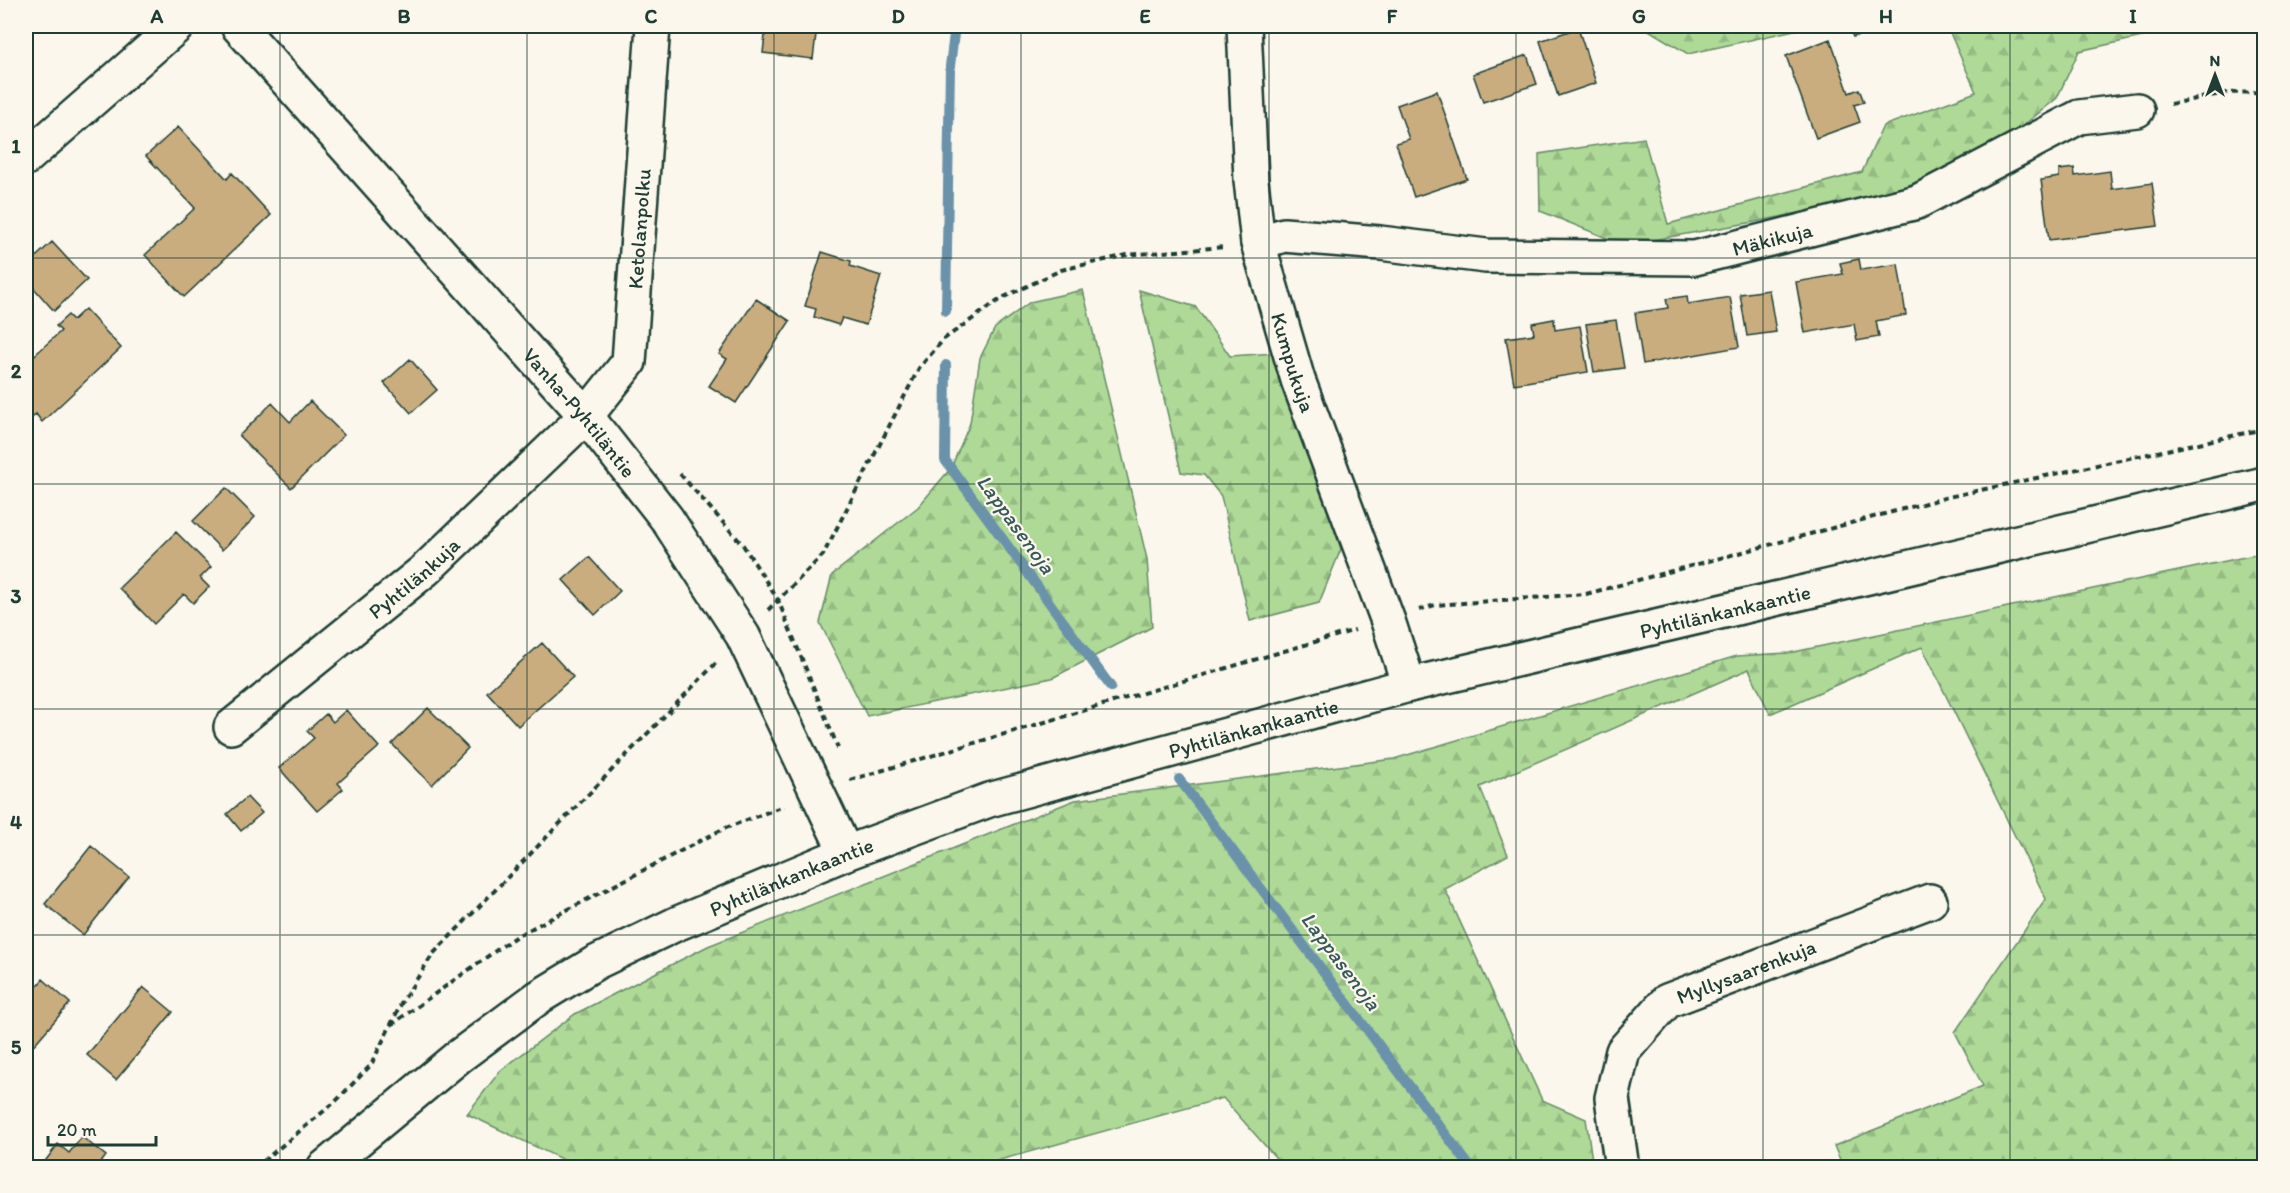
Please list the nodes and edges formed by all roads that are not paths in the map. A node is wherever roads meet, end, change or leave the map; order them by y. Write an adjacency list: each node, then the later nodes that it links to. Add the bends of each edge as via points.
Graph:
1 (177, 26): 6 (street)
2 (238, 26): 8 (street, Vanha-Pyhtiläntie)
3 (653, 26): 8 (street, Ketolanpolku, via 629,362)
4 (1244, 26): 7 (street, Kumpukuja)
5 (2137, 110): 7 (street, Mäkikuja, via 2079,117 1917,202 1695,258 1486,256 1284,235)
6 (26, 158)
7 (1258, 243): 10 (street, Kumpukuja, via 1298,380)
8 (586, 416): 11 (street, Pyhtilänkuja, via 425,570); 12 (street, Vanha-Pyhtiläntie, via 667,519 743,636)
9 (2265, 484): 10 (street, Pyhtilänkankaantie)
10 (1409, 685): 12 (street, Pyhtilänkankaantie, via 989,800)
11 (231, 727)
12 (846, 854): 14 (street, Pyhtilänkankaantie, via 676,924 595,963 539,998 458,1058)
13 (1930, 901): 15 (street, Myllysaarenkuja, via 1667,1001 1623,1051 1612,1098)
14 (324, 1167)
15 (1622, 1167)

